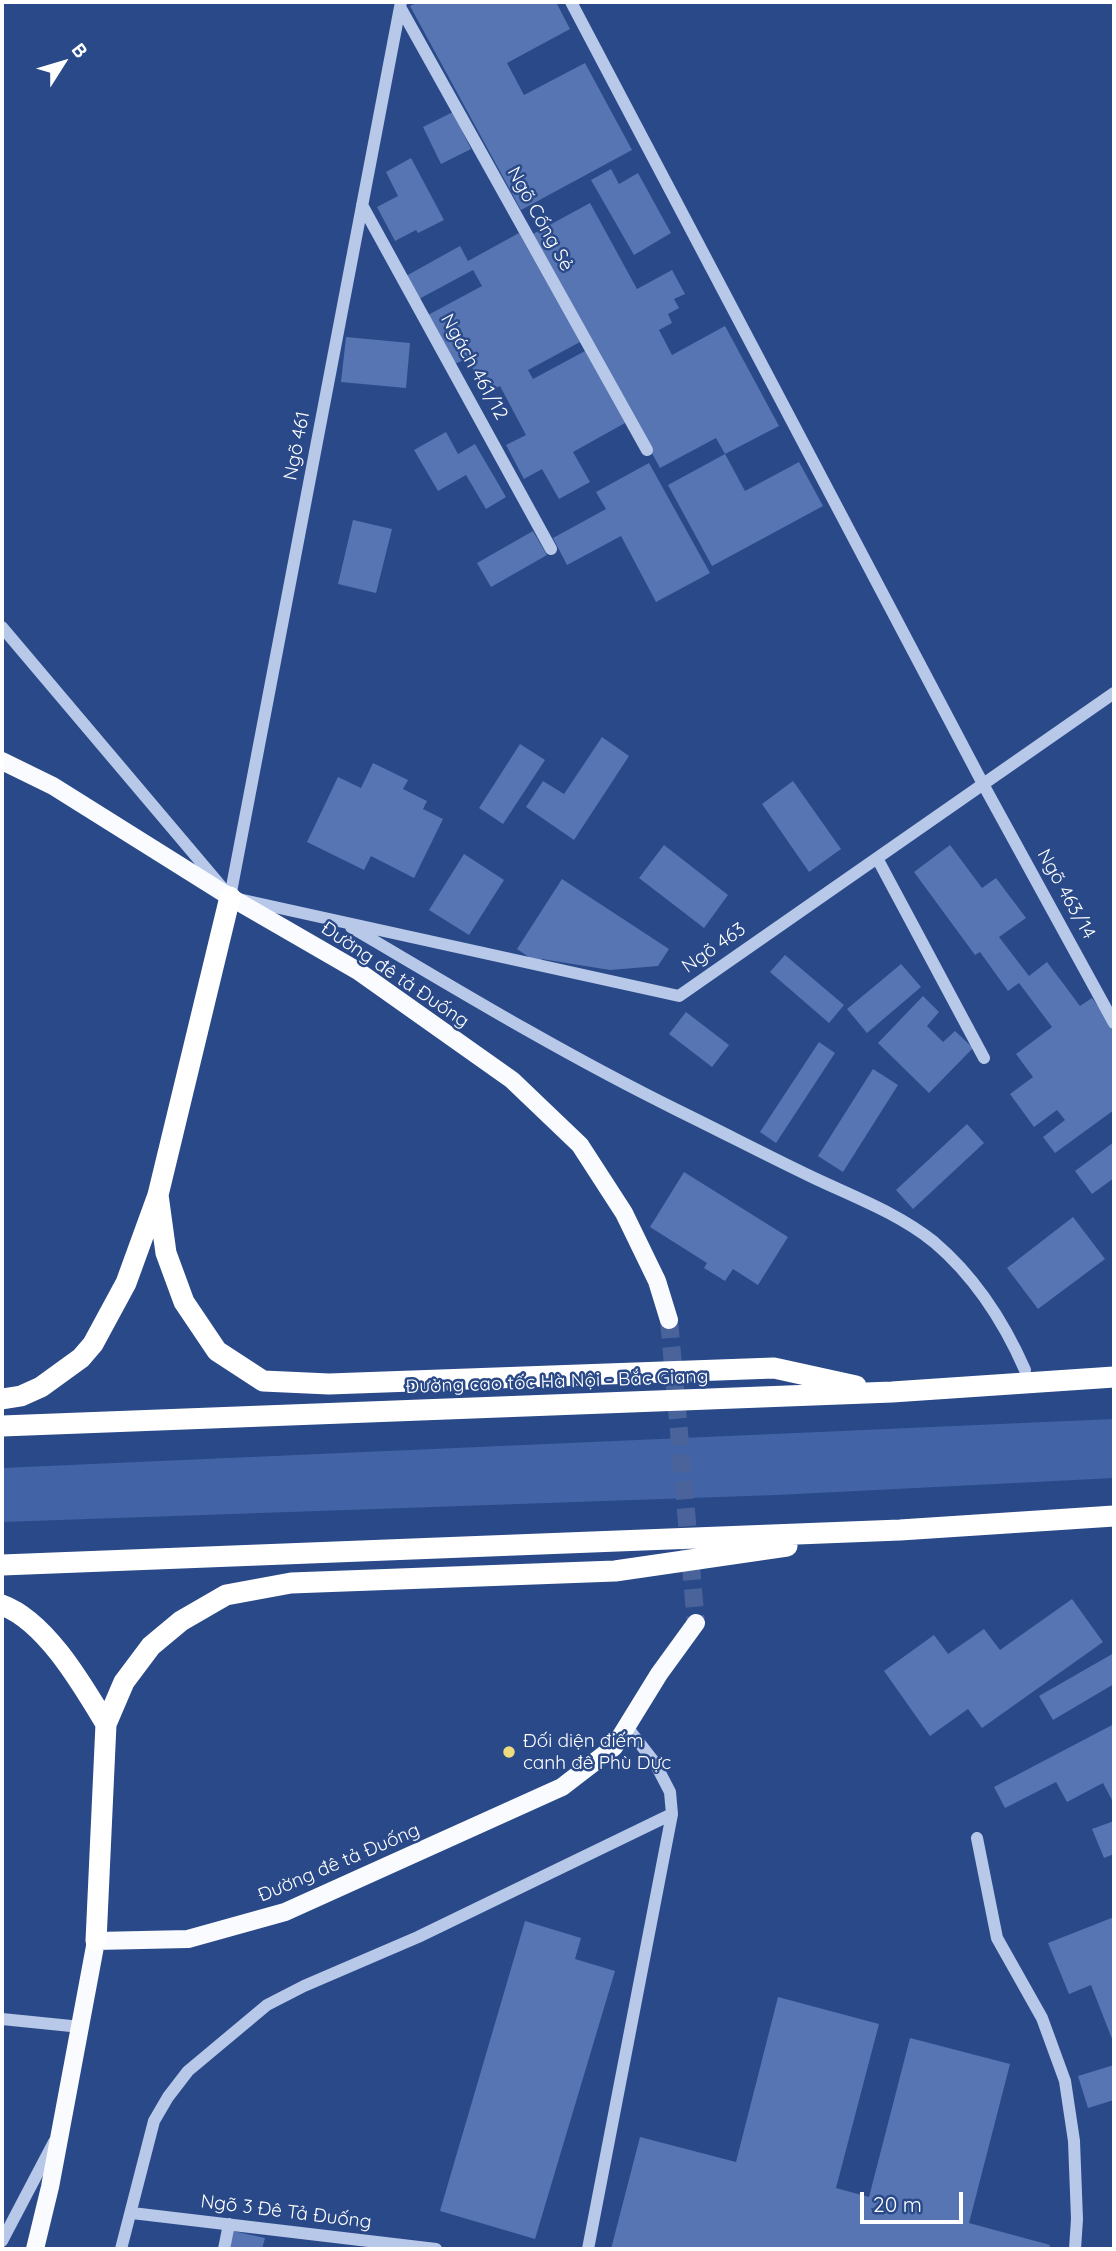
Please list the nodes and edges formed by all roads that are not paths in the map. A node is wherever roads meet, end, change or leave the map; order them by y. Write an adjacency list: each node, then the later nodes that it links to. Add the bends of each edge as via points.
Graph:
1 (571, 2): 9 (street, Ngõ 463/14)
2 (401, 4): 3 (street, Ngõ 461); 4 (street, Ngõ Cống Sẻ)
3 (362, 205): 5 (street, Ngách 461/12); 11 (street, Ngõ 461)
4 (647, 450)
5 (551, 549)
6 (2, 627): 11 (street)
7 (1114, 692): 9 (street, Ngõ 463)
8 (2, 761): 11 (main road, Đường đê tả Đuống, via 53,786)
9 (984, 783): 10 (street, Ngõ 463); 13 (street, Ngõ 463/14)
10 (877, 858): 12 (street, Ngõ 463, via 679,996); 14 (street)
11 (230, 897): 12 (street, Ngõ 463); 15 (highway); 16 (main road, Đường đê tả Đuống, via 358,971 512,1080 580,1145 624,1213 657,1281)
12 (342, 922): 17 (street, via 515,1025 652,1098 885,1210 933,1241 986,1299)
13 (1114, 1023)
14 (984, 1058)
15 (158, 1195): 19 (highway, via 166,1253 184,1302 217,1351 263,1381 329,1384 774,1368); 20 (highway, via 126,1283 93,1344 41,1387)
16 (669, 1320)
17 (1026, 1370)
18 (1114, 1377): 19 (highway, Đường cao tốc Hà Nội - Bắc Giang)
19 (884, 1392): 21 (highway, Đường cao tốc Hà Nội - Bắc Giang)
20 (2, 1399)
21 (2, 1426)
22 (1114, 1516): 23 (highway)
23 (900, 1530): 24 (highway); 27 (highway, via 615,1571 291,1583 226,1595 181,1621 151,1646 124,1682)
24 (2, 1565)
25 (2, 1605): 27 (highway, via 12,1608 44,1636 77,1676)
26 (696, 1623): 28 (main road, Đường đê tả Đuống)
27 (106, 1724): 31 (highway)
28 (626, 1727): 29 (street, via 655,1763 670,1792); 31 (main road, Đường đê tả Đuống, via 614,1747 562,1787 285,1912 188,1940)
29 (673, 1814): 35 (street, via 267,2005 188,2071 168,2097 154,2121); 42 (street)
30 (977, 1839): 43 (street, via 998,1938 1042,2018 1065,2081 1074,2141)
31 (96, 1941): 33 (main road)
32 (2, 2019): 33 (street)
33 (80, 2027): 34 (main road)
34 (61, 2129): 37 (street); 38 (main road)
35 (132, 2213): 36 (street, Ngõ 3 Đê Tả Đuống); 39 (street)
36 (229, 2224): 40 (street); 41 (street, Ngõ 3 Đê Tả Đuống)
37 (2, 2241)
38 (35, 2249)
39 (121, 2249)
40 (224, 2249)
41 (436, 2249)
42 (588, 2249)
43 (1075, 2249)

